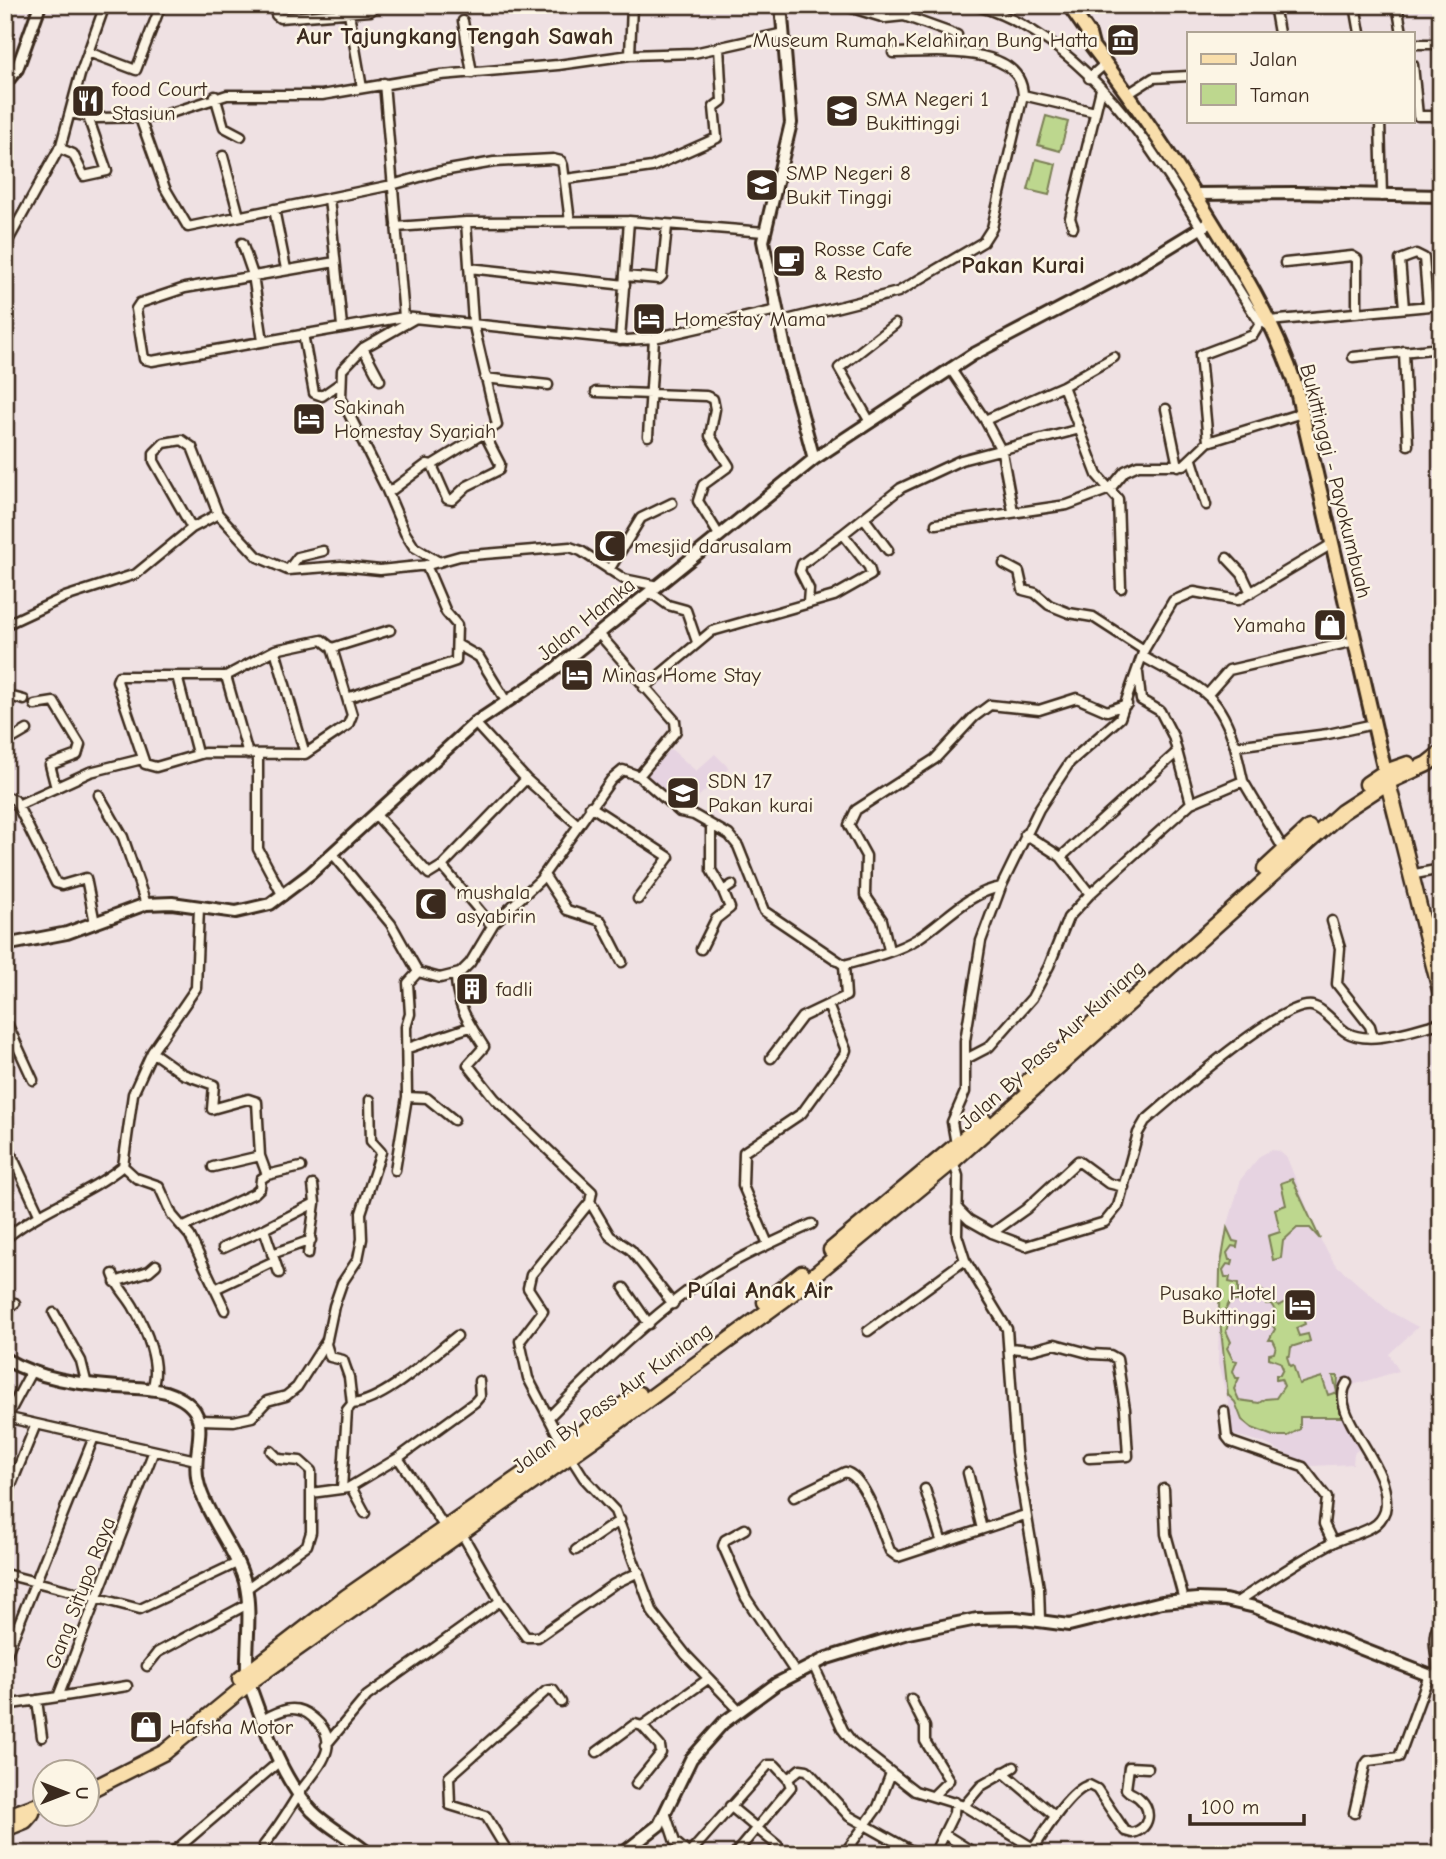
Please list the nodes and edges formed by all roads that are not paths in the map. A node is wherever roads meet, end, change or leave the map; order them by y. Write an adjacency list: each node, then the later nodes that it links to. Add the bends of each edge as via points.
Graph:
1 (40, 5): 34 (street, via 18,69)
2 (105, 5): 26 (street)
3 (161, 5): 26 (street, via 136,70)
4 (274, 5): 15 (street, via 280,18)
5 (378, 5): 15 (street, via 370,11)
6 (632, 5): 28 (street)
7 (780, 5): 20 (street)
8 (842, 5): 21 (street, via 885,19 904,16)
9 (974, 5): 33 (street, via 1002,15 1059,50)
10 (1062, 5): 24 (main road)
11 (1069, 5): 24 (main road, Bukittinggi - Payokumbuah)
12 (1274, 5): 17 (street)
13 (1355, 5): 18 (street)
14 (1397, 5): 19 (street)
15 (349, 13): 36 (street)
16 (463, 22): 30 (street)
17 (1279, 32)
18 (1360, 32)
19 (1402, 32)
20 (784, 33): 25 (street); 67 (street, via 791,123)
21 (957, 35)
22 (1414, 44): 23 (street)
23 (1441, 44)
24 (1092, 46): 29 (main road, Bukittinggi - Payokumbuah)
25 (719, 47): 28 (street, via 694,53); 51 (street, via 722,102 714,107 715,139 652,167)
26 (88, 52): 43 (street)
27 (892, 53): 39 (street, via 961,53 991,59 1016,72 1023,82)
28 (630, 55): 30 (street)
29 (1105, 64): 33 (street); 38 (main road, Bukittinggi - Payokumbuah)
30 (472, 73): 35 (street)
31 (1414, 75): 44 (street, via 1418,116)
32 (1187, 76): 38 (street, via 1153,78)
33 (1089, 78): 37 (street)
34 (5, 83)
35 (384, 83): 36 (street); 52 (street)
36 (362, 88): 40 (street, via 309,96)
37 (1101, 89): 41 (street); 42 (street)
38 (1127, 92): 41 (street); 53 (main road, Bukittinggi - Payokumbuah)
39 (1023, 95): 42 (street); 84 (street, via 992,228 983,242 892,295)
40 (215, 96): 46 (street, via 169,115); 48 (street, via 224,127)
41 (1112, 100): 66 (street, via 1142,137)
42 (1095, 111): 65 (street, via 1070,218)
43 (70, 113): 45 (street); 49 (street)
44 (1441, 116)
45 (88, 117): 46 (street); 49 (street, via 107,171 84,176 73,153)
46 (140, 118): 58 (street, via 165,188 185,226)
47 (1380, 122): 54 (street)
48 (241, 136)
49 (60, 149): 69 (street)
50 (223, 156): 58 (street)
51 (566, 178): 52 (street, via 562,161 553,159 494,162); 62 (street)
52 (393, 185): 56 (street); 64 (street)
53 (1194, 194): 54 (street); 60 (main road, Bukittinggi - Payokumbuah)
54 (1382, 195): 55 (street)
55 (1441, 196)
56 (329, 198): 57 (street); 70 (street)
57 (274, 209): 58 (street); 73 (street)
58 (239, 216)
59 (629, 221): 62 (street); 63 (street); 75 (street)
60 (1212, 221): 66 (street, Jalan Hamka); 86 (main road, Bukittinggi - Payokumbuah)
61 (466, 222): 62 (street); 64 (street); 72 (street)
62 (570, 222)
63 (667, 226): 67 (street); 75 (street, via 659,279)
64 (396, 227): 81 (street)
65 (1073, 228)
66 (1199, 229): 86 (street); 97 (street, Jalan Hamka, via 1122,276)
67 (764, 233): 79 (street)
68 (242, 243): 74 (street)
69 (5, 246)
70 (335, 262): 73 (street); 87 (street)
71 (1285, 263): 80 (street, via 1357,259)
72 (469, 268): 75 (street); 83 (street)
73 (286, 269): 74 (street)
74 (253, 275): 91 (street); 91 (street, via 185,288 139,303 142,355 152,361)
75 (625, 281): 90 (street)
76 (1441, 305): 77 (street)
77 (1427, 306): 78 (street); 78 (street, via 1424,258 1416,254 1400,260)
78 (1404, 308): 80 (street)
79 (777, 310): 84 (street); 89 (street)
80 (1357, 312): 86 (street)
81 (404, 317): 82 (street); 87 (street)
82 (414, 319): 83 (street); 92 (street)
83 (473, 322): 90 (street); 98 (street)
84 (779, 322): 115 (street)
85 (895, 324): 108 (street, via 839,368)
86 (1267, 324): 106 (main road, Bukittinggi - Payokumbuah, via 1285,355); 112 (street, via 1253,335 1200,355)
87 (342, 326): 88 (street)
88 (303, 334): 91 (street); 100 (street, via 314,393 325,395)
89 (654, 338): 90 (street); 104 (street)
90 (620, 340)
91 (263, 341)
92 (363, 348): 99 (street); 100 (street, via 344,364)
93 (1441, 348): 94 (street)
94 (1404, 351): 96 (street); 113 (street)
95 (1114, 357): 102 (street)
96 (1353, 357)
97 (950, 368): 107 (street); 108 (street, Jalan Hamka)
98 (485, 378): 101 (street); 110 (street, via 497,422)
99 (380, 380)
100 (339, 384): 120 (street, via 341,398)
101 (548, 385)
102 (1063, 386): 107 (street); 109 (street)
103 (596, 392): 104 (street)
104 (652, 396): 111 (street); 129 (street, via 706,396 715,404 710,436 729,466 703,485 698,501)
105 (1166, 409): 118 (street)
106 (1302, 413): 112 (street); 130 (main road, Bukittinggi - Payokumbuah)
107 (985, 420): 114 (street)
108 (870, 422): 115 (street, Jalan Hamka)
109 (1080, 429): 114 (street); 119 (street, via 1097,475)
110 (489, 432): 117 (street); 117 (street, via 499,470 472,482 452,500 447,499)
111 (648, 436)
112 (1208, 442): 116 (street)
113 (1408, 445)
114 (1002, 452): 123 (street); 125 (street, via 961,460 901,488)
115 (814, 459): 129 (street, Jalan Hamka)
116 (1192, 460): 118 (street); 122 (street)
117 (432, 464): 120 (street)
118 (1178, 466): 119 (street, via 1138,465 1125,471)
119 (1111, 489): 123 (street, via 1067,505); 139 (street, via 1118,499)
120 (388, 493): 134 (street, via 414,546)
121 (672, 503): 138 (street, via 641,518)
122 (1206, 505)
123 (1013, 511): 126 (street)
124 (218, 514): 127 (street); 127 (street, via 192,447 182,440 163,443 154,453 154,461); 137 (street, via 258,556)
125 (864, 518): 128 (street); 131 (street)
126 (936, 524)
127 (192, 528): 143 (street, via 136,573 65,597)
128 (843, 534): 142 (street, via 802,564); 142 (street, via 871,575 834,596)
129 (719, 535): 140 (street, Jalan Hamka)
130 (1332, 544): 141 (street); 146 (main road, Bukittinggi - Payokumbuah)
131 (888, 550)
132 (323, 551): 137 (street, via 298,557)
133 (1227, 558): 141 (street)
134 (439, 562): 136 (street); 138 (street, via 460,556 570,547)
135 (1004, 564): 151 (street, via 1019,572 1023,590 1069,613 1093,617)
136 (426, 565): 137 (street); 148 (street, via 446,612 457,625)
137 (288, 570)
138 (609, 570): 140 (street)
139 (1121, 588)
140 (654, 589): 145 (street, Jalan Hamka); 147 (street, via 668,605 685,610)
141 (1251, 593): 151 (street, via 1228,600 1194,592 1173,601)
142 (808, 602): 147 (street, via 721,626)
143 (5, 625)
144 (390, 630): 149 (street)
145 (599, 634): 155 (street); 160 (street, Jalan Hamka)
146 (1355, 641): 156 (street, via 1229,670); 164 (main road, Bukittinggi - Payokumbuah)
147 (697, 642): 155 (street)
148 (458, 645): 158 (street, via 454,663); 160 (street, via 479,657)
149 (332, 649): 150 (street, via 315,641); 158 (street)
150 (275, 650): 154 (street); 171 (street)
151 (1143, 653): 152 (street); 156 (street)
152 (1137, 670): 161 (street); 169 (street, via 1141,700 1160,711)
153 (177, 676): 154 (street); 168 (street); 173 (street, via 118,678)
154 (226, 676): 170 (street)
155 (644, 688): 174 (street, via 677,726)
156 (1208, 694): 167 (street, via 1223,713)
157 (5, 695): 159 (street)
158 (347, 698): 171 (street, via 352,721)
159 (24, 700)
160 (506, 701): 163 (street, Jalan Hamka)
161 (1127, 704): 187 (street, via 1120,718 1070,762); 209 (street, via 1107,711 1077,698 1039,710 990,705 935,759 856,810 849,825 866,856 865,895 882,920)
162 (35, 705): 178 (street, via 54,702 80,745 78,755 50,765)
163 (475, 723): 176 (street); 184 (street, Jalan Hamka)
164 (1374, 724): 167 (street); 175 (main road, Bukittinggi - Payokumbuah)
165 (27, 730): 166 (street)
166 (5, 743)
167 (1234, 746): 177 (street)
168 (197, 753): 170 (street); 173 (street, via 156,767)
169 (1176, 753): 181 (street); 190 (street)
170 (253, 754): 171 (street); 199 (street, via 258,849)
171 (305, 754)
172 (1437, 755): 175 (highway, via 1427,764)
173 (142, 758): 178 (street, via 90,772)
174 (639, 776): 183 (street, via 626,770 618,773); 186 (street, via 680,812)
175 (1386, 777): 188 (highway, Jalan By Pass Aur Kuniang, via 1337,804); 194 (highway); 201 (highway, Jalan By Pass Aur Kuniang)
176 (526, 779): 185 (street); 191 (street)
177 (1243, 781): 181 (street); 188 (street)
178 (56, 788): 182 (street)
179 (99, 795): 202 (street, via 123,837)
180 (5, 796): 182 (street)
181 (1191, 803): 198 (street)
182 (18, 805): 205 (street, via 57,883 86,878)
183 (590, 806): 185 (street); 200 (street, via 669,857)
184 (376, 815): 189 (street, Jalan Hamka); 191 (street, via 429,874)
185 (577, 824): 193 (street)
186 (711, 826): 197 (street, via 711,870); 212 (street, via 738,846 767,914)
187 (1026, 834): 190 (street); 196 (street)
188 (1284, 850): 201 (highway, Jalan By Pass Aur Kuniang)
189 (333, 854): 199 (street, Jalan Hamka); 213 (street, via 391,924)
190 (1060, 857): 198 (street)
191 (442, 866): 206 (street)
192 (1441, 869): 194 (street)
193 (544, 875): 206 (street); 211 (street, via 567,910 601,921)
194 (1410, 875): 210 (highway)
195 (733, 885): 197 (street)
196 (1000, 887): 209 (street, via 957,907 915,940); 224 (street, via 978,956)
197 (723, 891): 208 (street, via 730,908 716,919)
198 (1090, 894): 224 (street, via 1068,918 1032,998 989,1047)
199 (283, 896): 203 (street, Jalan Hamka, via 250,911)
200 (638, 899)
201 (1237, 902): 225 (highway, Jalan By Pass Aur Kuniang)
202 (146, 904): 203 (street, Jalan Hamka); 205 (street, Jalan Hamka)
203 (199, 907): 222 (street, via 196,988)
204 (1332, 921): 220 (street, via 1340,948 1337,984 1370,1026)
205 (95, 923): 207 (street, Jalan Hamka)
206 (492, 926): 214 (street, via 470,963)
207 (5, 945)
208 (701, 949)
209 (888, 950): 212 (street)
210 (1437, 953): 215 (highway)
211 (622, 962)
212 (844, 965): 216 (street, via 846,996)
213 (418, 972): 214 (street, via 440,978); 221 (street, via 408,983)
214 (456, 975): 219 (street, via 459,1003)
215 (1441, 994)
216 (828, 1005): 223 (street, via 802,1017); 252 (street, via 846,1049 844,1055 802,1113 744,1152 743,1186)
217 (5, 1019): 226 (street)
218 (1441, 1023): 220 (street)
219 (470, 1027): 221 (street); 241 (street, via 485,1049 468,1061 471,1069 495,1099 589,1189 593,1195)
220 (1373, 1037): 240 (street, via 1346,1032 1312,1006 1255,1031 1145,1121)
221 (408, 1048): 227 (street)
222 (152, 1052): 232 (street, via 183,1074 214,1085 212,1110 248,1099 257,1102); 234 (street, via 135,1087)
223 (771, 1058)
224 (966, 1059): 231 (street, via 965,1091 952,1122)
225 (1041, 1075): 231 (highway, Jalan By Pass Aur Kuniang); 233 (highway, Jalan By Pass Aur Kuniang)
226 (33, 1080)
227 (407, 1097): 229 (street, via 427,1098); 237 (street)
228 (370, 1100): 269 (street, via 371,1141 381,1152 361,1213 358,1259 338,1290)
229 (454, 1120)
230 (5, 1142): 244 (street)
231 (957, 1144): 245 (highway, Jalan By Pass Aur Kuniang)
232 (260, 1156): 235 (street); 238 (street)
233 (953, 1161): 243 (street, via 958,1176); 245 (highway, Jalan By Pass Aur Kuniang)
234 (123, 1167): 244 (street, via 85,1194); 247 (street, via 136,1178 159,1186 172,1215)
235 (213, 1167)
236 (301, 1167): 238 (street)
237 (395, 1170)
238 (267, 1175): 247 (street, via 255,1193)
239 (313, 1185): 242 (street)
240 (1124, 1187): 249 (street, via 1114,1213 1105,1222 1035,1245 1013,1243); 249 (street, via 1108,1182 1078,1161)
241 (590, 1202): 262 (street, via 610,1236 631,1250); 280 (street, via 529,1281 529,1293 543,1311 520,1341 520,1351 527,1378)
242 (315, 1203): 248 (street); 251 (street)
243 (957, 1208): 249 (street); 256 (street, via 957,1235)
244 (39, 1214): 250 (street)
245 (869, 1223): 286 (highway, Jalan By Pass Aur Kuniang, via 790,1295)
246 (812, 1224): 252 (street)
247 (184, 1227): 260 (street)
248 (264, 1230): 253 (street); 255 (street)
249 (992, 1234)
250 (5, 1238)
251 (311, 1240): 254 (street); 255 (street)
252 (768, 1244): 262 (street)
253 (223, 1248)
254 (308, 1254)
255 (273, 1258): 258 (street); 260 (street)
256 (965, 1260): 267 (street); 270 (street, via 1005,1321)
257 (156, 1265): 276 (street, via 149,1271 114,1278 133,1306 152,1356 156,1377)
258 (279, 1273)
259 (624, 1288): 266 (street)
260 (215, 1289): 263 (street)
261 (15, 1303): 264 (street)
262 (673, 1304): 266 (street)
263 (225, 1310)
264 (5, 1311)
265 (54, 1313): 275 (street, via 80,1361)
266 (649, 1324): 280 (street)
267 (868, 1331)
268 (457, 1336): 277 (street, via 392,1385)
269 (327, 1340): 277 (street, via 330,1357 344,1363); 281 (street, via 297,1387 286,1396 267,1401 252,1417)
270 (1009, 1348): 288 (street, via 1032,1350 1055,1344 1117,1359 1128,1456); 298 (street)
271 (5, 1359): 272 (street)
272 (31, 1372): 275 (street); 279 (street)
273 (479, 1381): 287 (street, via 480,1396 475,1402)
274 (1347, 1383): 303 (street, via 1343,1392 1351,1428 1379,1468 1385,1510 1373,1527)
275 (87, 1385): 276 (street)
276 (151, 1390): 281 (street, via 187,1402)
277 (352, 1404): 291 (street, via 347,1410)
278 (1224, 1411): 303 (street, via 1231,1442 1307,1470 1327,1498 1324,1524)
279 (6, 1417): 282 (street)
280 (549, 1417): 286 (street)
281 (200, 1420): 289 (street)
282 (36, 1424): 283 (street); 296 (street)
283 (94, 1437): 285 (street); 309 (street)
284 (271, 1451): 294 (street, via 279,1459 300,1461 310,1468)
285 (153, 1453): 289 (street); 311 (street, Gang Situpo Raya)
286 (562, 1455): 299 (street); 302 (highway, Jalan By Pass Aur Kuniang)
287 (398, 1458): 291 (street); 302 (street)
288 (1089, 1458)
289 (196, 1461): 306 (street, via 199,1487)
290 (968, 1474): 301 (street)
291 (347, 1488): 294 (street); 297 (street)
292 (925, 1489): 304 (street)
293 (1164, 1489): 312 (street, via 1166,1534)
294 (311, 1493): 310 (street, via 307,1545)
295 (794, 1497): 304 (street, via 845,1472 852,1473 894,1555 902,1557)
296 (5, 1500)
297 (365, 1513)
298 (1025, 1515): 301 (street); 316 (street)
299 (620, 1520): 305 (street); 307 (street)
300 (745, 1529): 321 (street, via 723,1546 746,1598)
301 (982, 1529): 304 (street)
302 (453, 1530): 313 (street); 323 (highway, Jalan By Pass Aur Kuniang)
303 (1333, 1543): 314 (street)
304 (942, 1544)
305 (576, 1550)
306 (237, 1563): 310 (street); 311 (street, via 148,1607)
307 (639, 1572): 313 (street, via 538,1637 526,1637); 324 (street, via 653,1612)
308 (5, 1574): 309 (street)
309 (35, 1584): 311 (street); 318 (street)
310 (246, 1589): 315 (street)
311 (96, 1600): 326 (street, Gang Situpo Raya)
312 (1184, 1600): 314 (street); 316 (street, via 1069,1625)
313 (500, 1601): 336 (street, via 367,1696)
314 (1237, 1602): 322 (street)
315 (246, 1605): 320 (street, via 158,1652); 323 (street)
316 (1040, 1619): 319 (street, via 941,1624)
317 (1441, 1621): 322 (street, via 1434,1634)
318 (5, 1658)
319 (813, 1664): 321 (street); 342 (street, via 846,1736)
320 (147, 1666)
321 (795, 1672): 331 (street)
322 (1435, 1678): 356 (street, via 1399,1757 1365,1765)
323 (248, 1679): 332 (street); 335 (highway, Jalan By Pass Aur Kuniang)
324 (708, 1679): 331 (street); 333 (street)
325 (127, 1686): 326 (street)
326 (58, 1697): 328 (street, Gang Situpo Raya)
327 (911, 1699): 348 (street, via 925,1727 925,1741 949,1780)
328 (37, 1700): 330 (street, Gang Situpo Raya); 334 (street)
329 (561, 1702): 370 (street, via 553,1690 546,1691 449,1777 450,1805 486,1816)
330 (5, 1705)
331 (739, 1710): 357 (street, via 691,1759)
332 (262, 1720): 336 (street, via 287,1708 302,1711 319,1724); 338 (street)
333 (642, 1726): 337 (street, via 635,1724); 346 (street, via 661,1753)
334 (42, 1737)
335 (174, 1740): 343 (highway, Jalan By Pass Aur Kuniang); 345 (highway, Jalan By Pass Aur Kuniang)
336 (326, 1745): 347 (street, via 325,1760)
337 (597, 1752)
338 (280, 1761): 347 (street); 368 (street)
339 (1014, 1767): 341 (street)
340 (1148, 1768): 358 (street, via 1129,1767 1126,1789 1147,1809 1148,1821 1142,1830 1125,1830 1089,1784)
341 (1003, 1772): 349 (street); 358 (street)
342 (891, 1773): 348 (street, via 915,1791); 361 (street)
343 (102, 1775)
344 (788, 1779): 350 (street, via 775,1765 768,1765); 361 (street, via 800,1769 807,1770 849,1816); 362 (street, via 792,1787)
345 (102, 1783)
346 (636, 1784)
347 (299, 1794): 365 (street); 369 (street, via 319,1818)
348 (933, 1796): 349 (street)
349 (960, 1804): 364 (street); 366 (street)
350 (730, 1805): 362 (street); 372 (street)
351 (5, 1810): 352 (highway)
352 (32, 1810)
353 (32, 1811): 359 (highway)
354 (32, 1812): 360 (highway)
355 (32, 1813): 363 (highway)
356 (1354, 1813)
357 (666, 1815): 371 (street); 372 (street, via 675,1842)
358 (1055, 1816): 366 (street)
359 (5, 1817)
360 (5, 1823)
361 (866, 1826): 374 (street); 375 (street)
362 (757, 1828): 367 (street); 373 (street)
363 (5, 1829)
364 (944, 1834): 376 (street); 377 (street)
365 (264, 1845)
366 (1034, 1848): 378 (street)
367 (780, 1853)
368 (171, 1854)
369 (369, 1854)
370 (509, 1854)
371 (622, 1854)
372 (689, 1854)
373 (735, 1854)
374 (844, 1854)
375 (917, 1854)
376 (934, 1854)
377 (976, 1854)
378 (1043, 1854)

